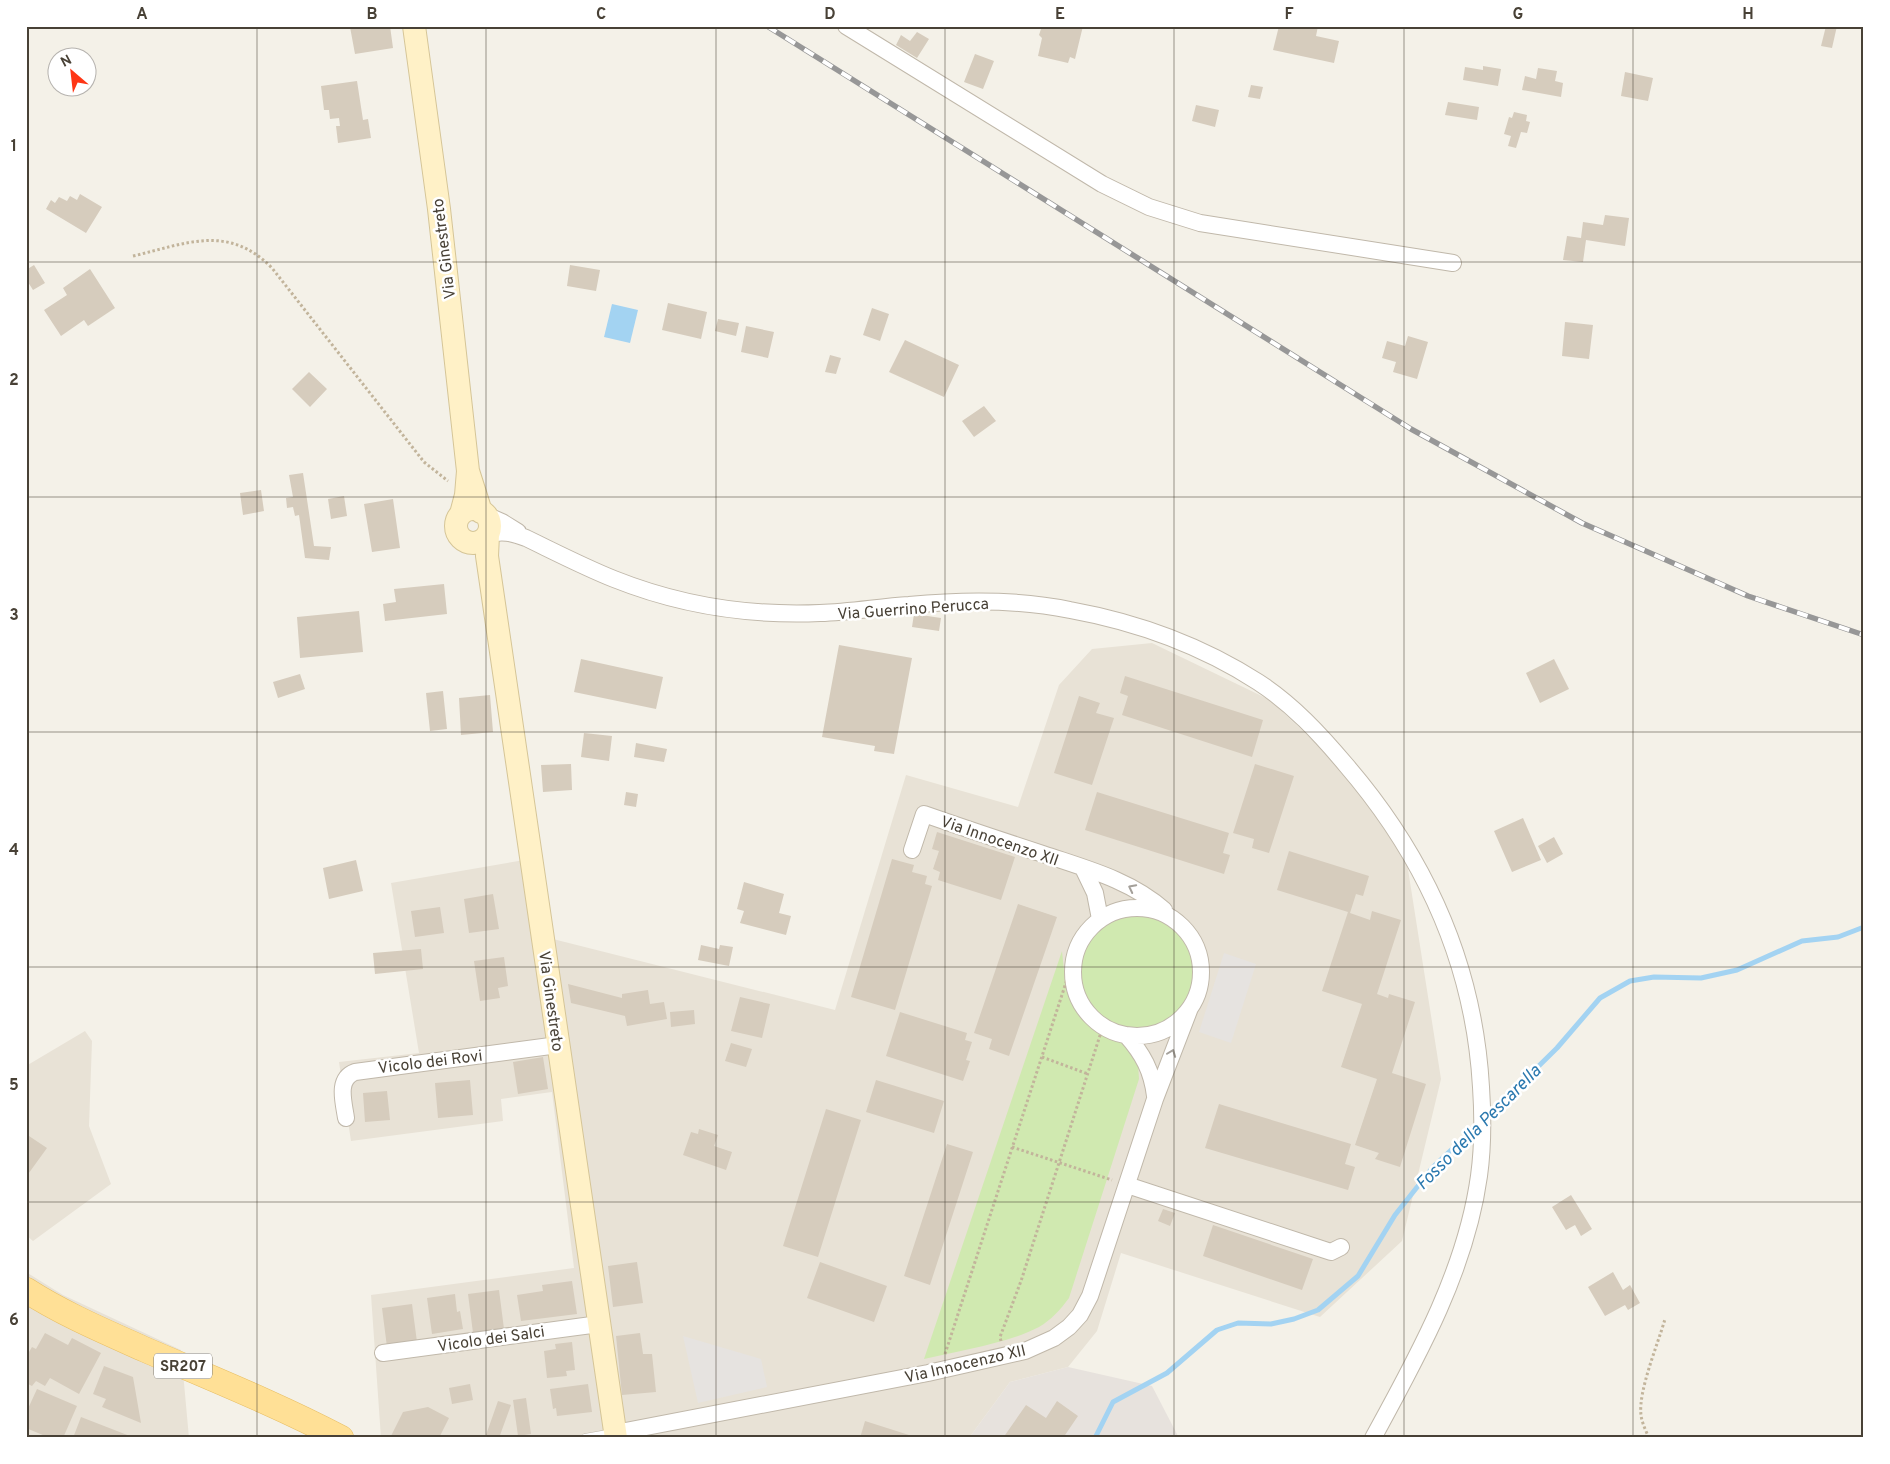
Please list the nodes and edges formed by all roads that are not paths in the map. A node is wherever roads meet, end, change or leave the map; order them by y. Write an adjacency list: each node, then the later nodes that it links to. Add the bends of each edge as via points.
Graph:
1 (414, 26): 4 (street, Via Ginestreto, via 438,209 467,480)
2 (846, 26): 3 (street, via 1102,184 1149,207 1210,225)
3 (1452, 264)
4 (477, 524): 11 (street, Via Ginestreto, via 488,565); 22 (street, Via Guerrino Perucca, via 502,522 526,538 632,586 674,599 730,609 818,613 930,603 986,602 1043,605 1111,619 1200,651 1255,680 1308,723 1356,776 1426,881 1448,930 1468,994 1478,1051 1482,1135 1477,1189 1468,1229 1424,1342)
5 (912, 850): 6 (street, Via Innocenzo XII, via 924,814)
6 (1083, 868): 7 (street, Via Innocenzo XII, one-way to 6, via 1140,893); 8 (street, via 1095,894)
7 (1171, 917): 8 (street, Via Innocenzo XII, via 1154,909 1135,907); 9 (street, Via Innocenzo XII, via 1190,934 1202,971)
8 (1100, 919): 10 (street, Via Innocenzo XII, via 1078,945 1073,961 1073,981 1079,1000 1091,1017 1103,1026)
9 (1190, 1008): 10 (street, Via Innocenzo XII, via 1178,1022 1162,1031 1144,1036); 12 (street, Via Innocenzo XII, one-way to 9)
10 (1126, 1035): 12 (street, Via Innocenzo XII, via 1142,1055 1152,1075)
11 (558, 1045): 13 (street, Vicolo dei Rovi, via 355,1072 343,1084); 17 (street, Via Ginestreto)
12 (1155, 1099): 14 (street, Via Innocenzo XII)
13 (346, 1118)
14 (1127, 1185): 15 (street, via 1331,1252); 19 (street, Via Innocenzo XII, via 1085,1307 1075,1322 1054,1338 1025,1351 939,1371)
15 (1342, 1247)
16 (26, 1290): 20 (main road, SR207, via 116,1336)
17 (598, 1324): 18 (street, Vicolo dei Salci); 19 (street, Via Ginestreto)
18 (383, 1353)
19 (616, 1435): 21 (lane)
20 (341, 1438)
21 (585, 1438)
22 (1374, 1438)

